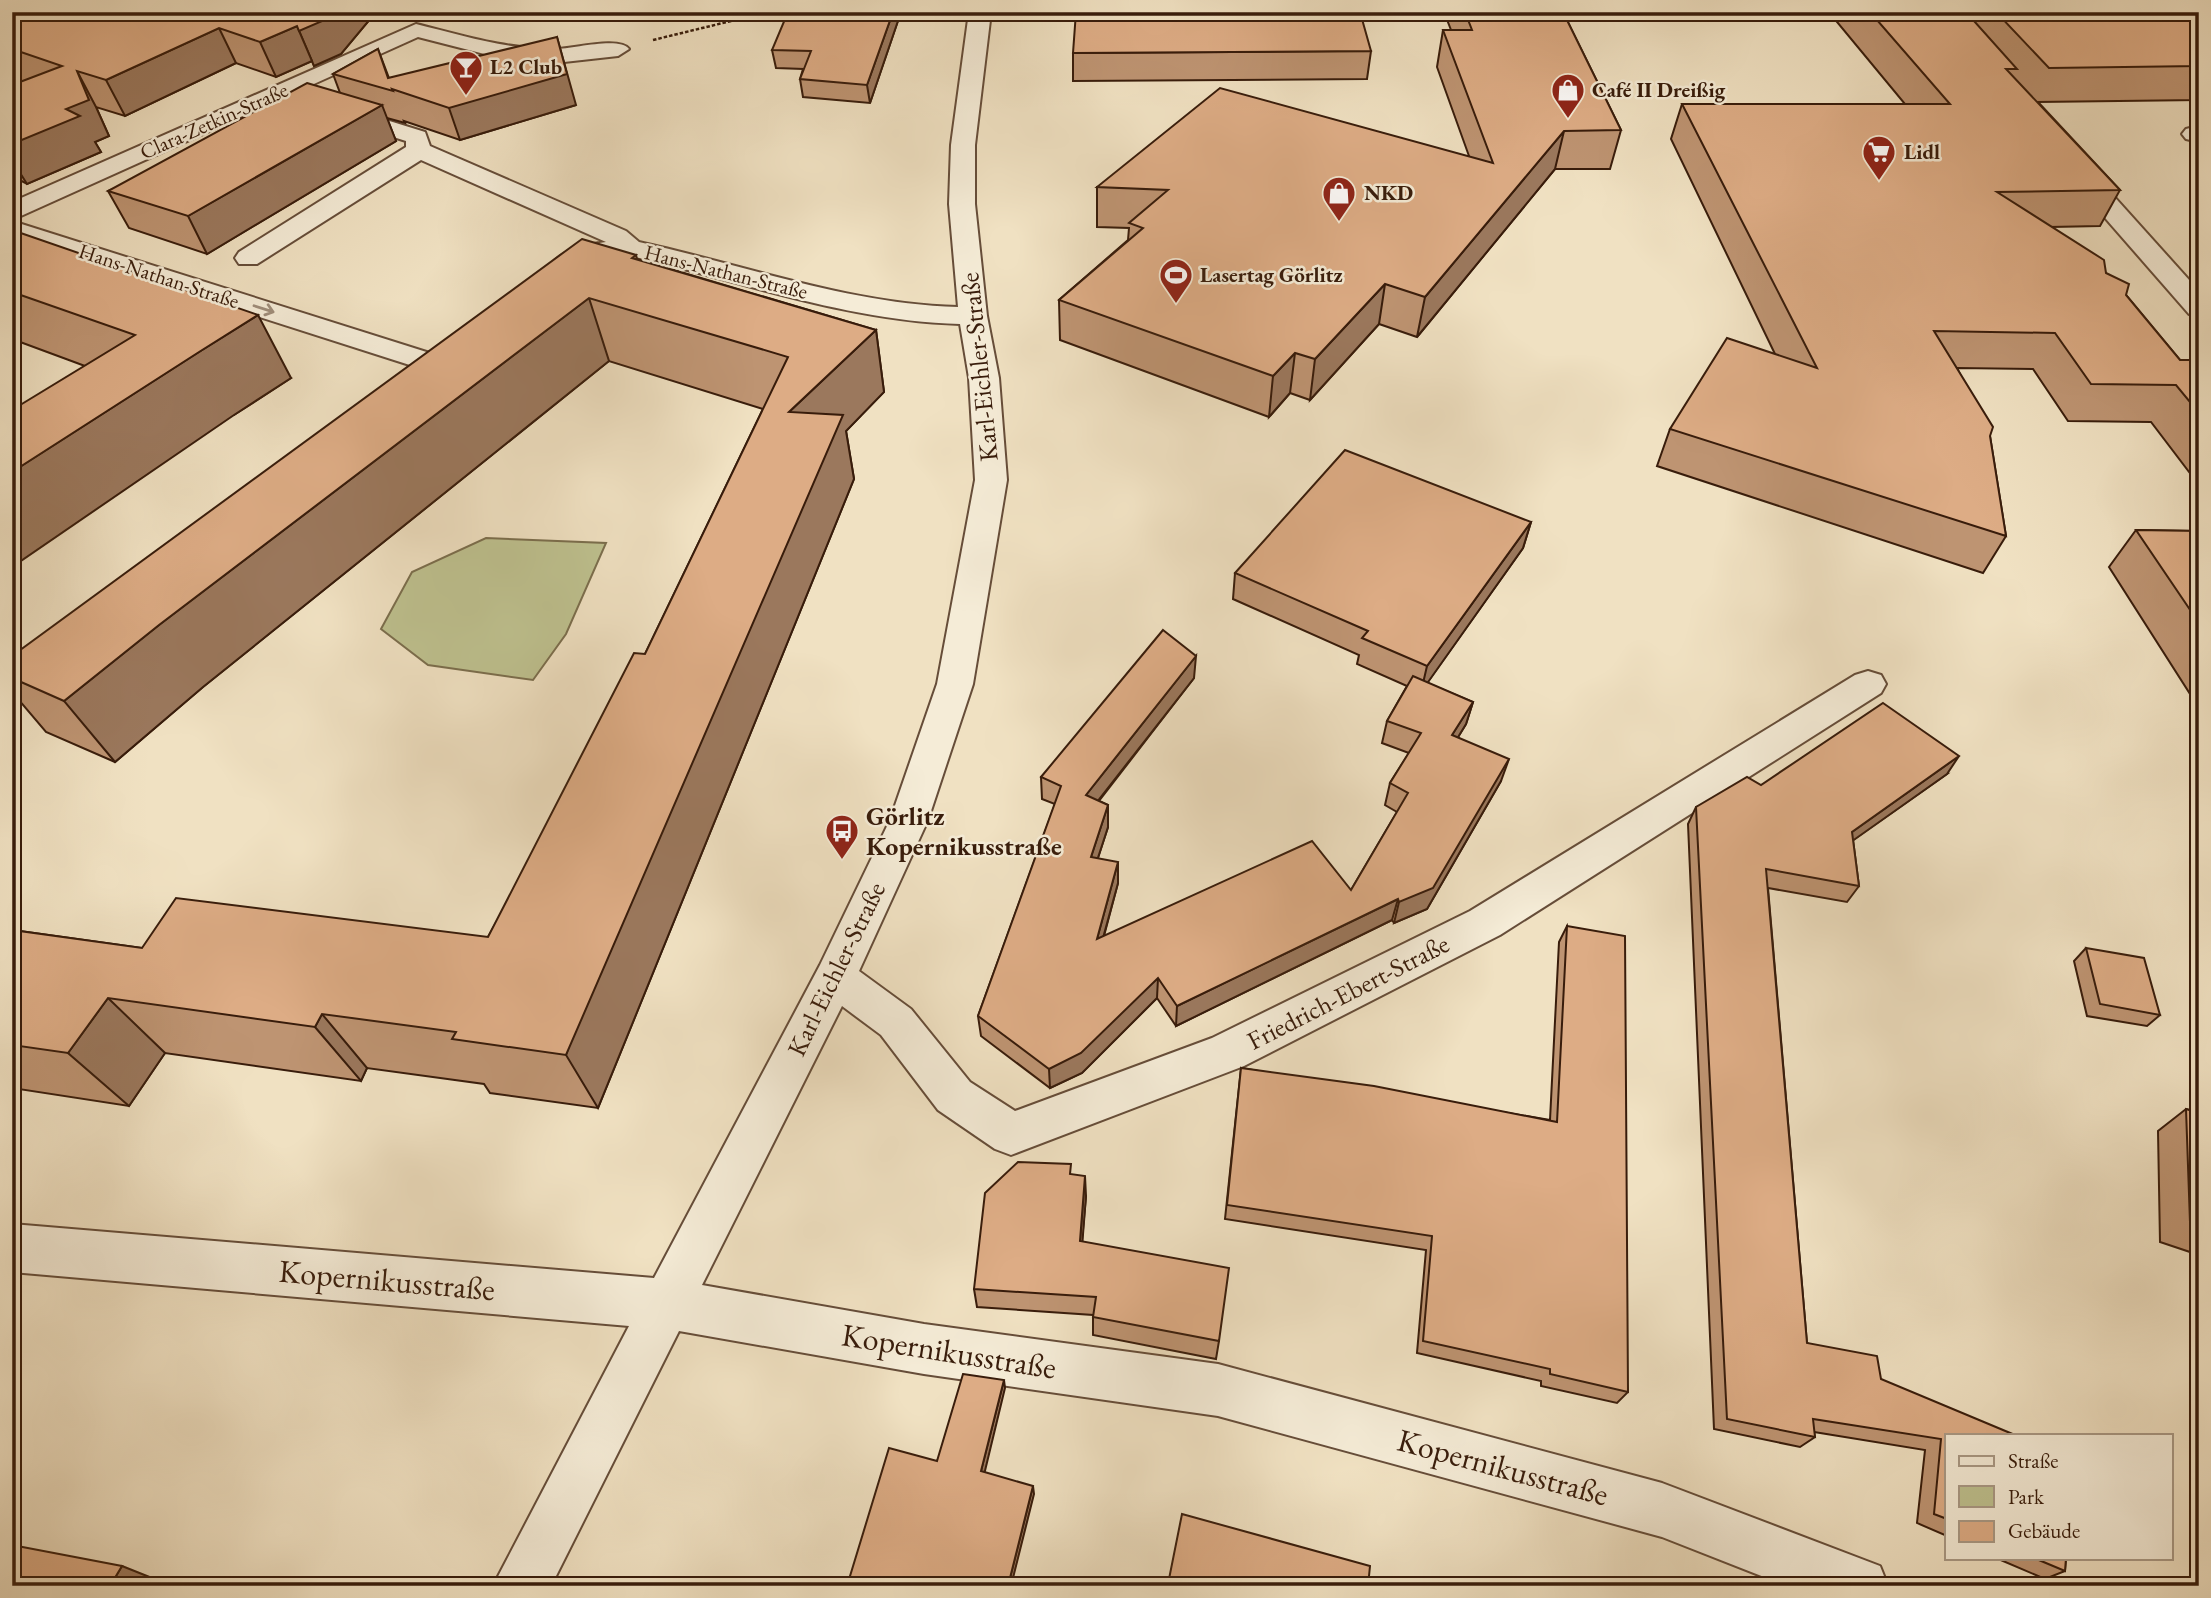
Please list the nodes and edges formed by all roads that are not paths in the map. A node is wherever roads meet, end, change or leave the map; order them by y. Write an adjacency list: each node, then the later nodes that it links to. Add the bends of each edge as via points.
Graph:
1 (979, 12): 12 (street, Karl-Eichler-Straße, via 963,145 962,204)
2 (618, 49): 6 (street, Clara-Zetkin-Straße, via 555,57 504,52 416,30)
3 (325, 109): 5 (street, via 417,136)
4 (2056, 147): 11 (street)
5 (419, 150): 8 (street, via 617,237); 9 (street)
6 (12, 212)
7 (12, 229): 13 (street, Hans-Nathan-Straße, one-way to 13, via 438,354)
8 (627, 247): 10 (street, Hans-Nathan-Straße, via 579,256); 12 (street, Hans-Nathan-Straße, via 870,309 929,317)
9 (248, 258)
10 (538, 283)
11 (2199, 308)
12 (973, 316): 15 (street, Karl-Eichler-Straße, via 985,378 991,480 955,684 909,820)
13 (393, 386)
14 (1868, 684): 15 (street, Friedrich-Ebert-Straße, via 1485,923 1228,1052 1011,1134 954,1096 896,1022)
15 (835, 976): 17 (street, Karl-Eichler-Straße)
16 (12, 1248): 17 (street, Kopernikusstraße)
17 (664, 1304): 18 (street, Karl-Eichler-Straße); 19 (street, Kopernikusstraße, via 924,1349 1218,1390 1662,1510)
18 (521, 1586)
19 (1860, 1586)

